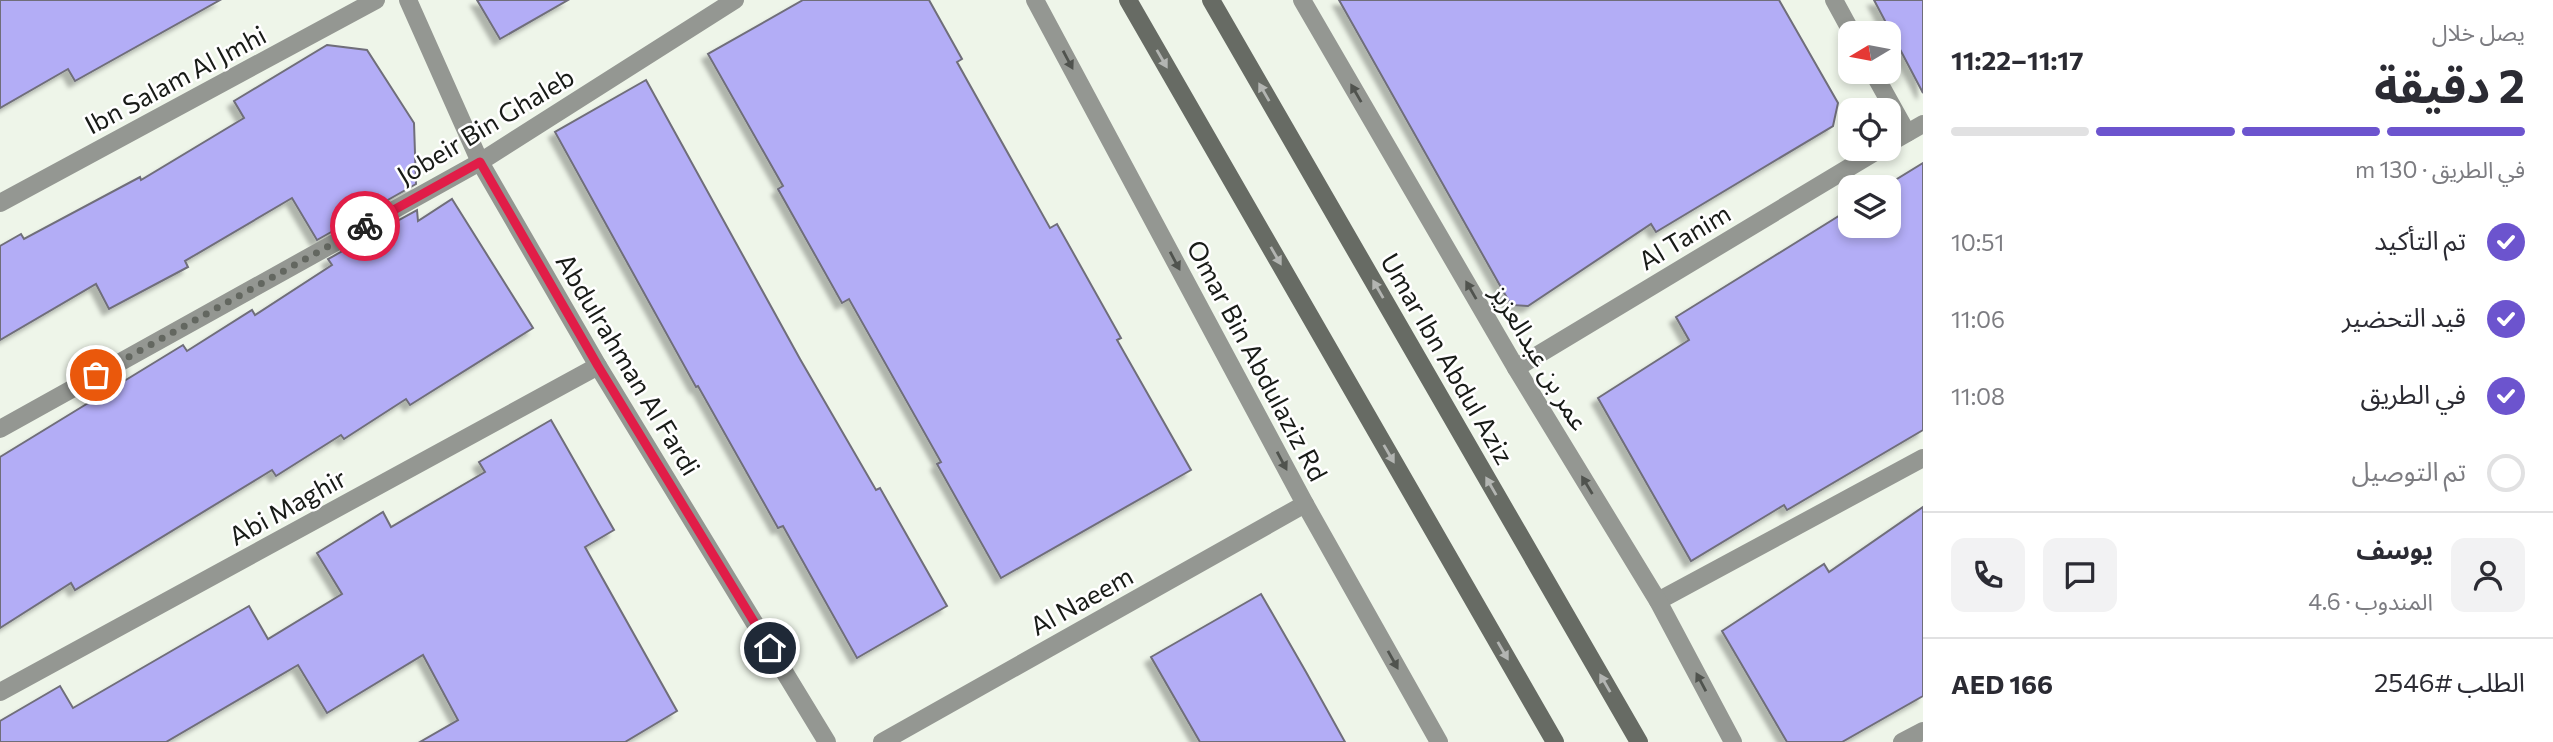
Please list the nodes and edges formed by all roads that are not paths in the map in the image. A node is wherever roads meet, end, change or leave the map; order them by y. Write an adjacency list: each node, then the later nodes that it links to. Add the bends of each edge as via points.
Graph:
1 (376, 0): 16 (street, Ibn Salam Al Jmhi)
2 (408, 0): 15 (street, Abdulrahman Al Fardi)
3 (735, 0): 15 (street, Jobeir Bin Ghaleb)
4 (1035, 0): 21 (street, Omar Bin Abdulaziz Rd, one-way to 21)
5 (1128, 0): 28 (main road, one-way to 28)
6 (1211, 0): 29 (main road, Umar Ibn Abdul Aziz, one-way to 6)
7 (1302, 0): 18 (street, عمر بن عبدالعزيز, one-way to 7)
8 (1834, 0): 9 (street)
9 (1845, 21)
10 (1879, 84): 12 (street)
11 (1923, 124): 12 (street)
12 (1906, 133): 13 (street)
13 (1901, 136)
14 (1860, 161): 18 (street, Al Tanim)
15 (480, 162): 17 (street, Abdulrahman Al Fardi); 19 (street, Jobeir Bin Ghaleb)
16 (0, 203)
17 (598, 366): 23 (street, Abi Maghir); 25 (street, Abdulrahman Al Fardi)
18 (1516, 368): 22 (street, عمر بن عبدالعزيز, one-way to 18)
19 (0, 429)
20 (1923, 458): 22 (street)
21 (1305, 504): 26 (street, Al Naeem); 27 (street, Omar Bin Abdulaziz Rd, one-way to 27)
22 (1658, 601): 30 (street, عمر بن عبدالعزيز, one-way to 22)
23 (0, 692)
24 (1923, 731): 31 (street)
25 (827, 742)
26 (882, 742)
27 (1439, 742)
28 (1555, 742)
29 (1639, 742)
30 (1734, 742)
31 (1902, 742)

